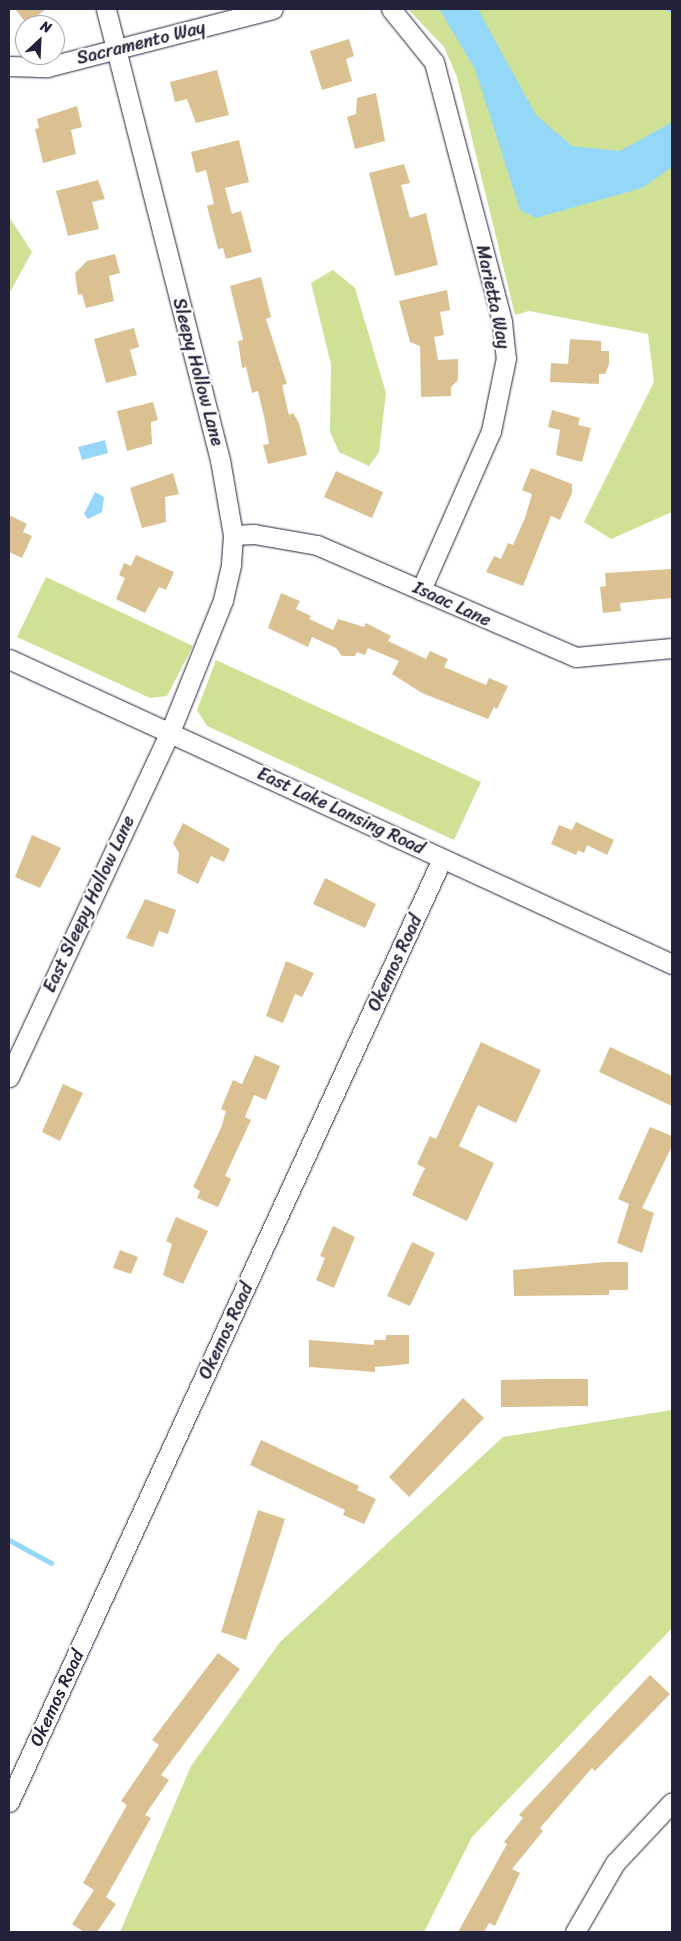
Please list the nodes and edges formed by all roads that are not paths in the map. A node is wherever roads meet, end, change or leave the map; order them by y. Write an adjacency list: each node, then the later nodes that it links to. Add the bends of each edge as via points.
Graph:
1 (106, 9): 4 (street, Sleepy Hollow Lane)
2 (273, 9): 4 (street, Sacramento Way)
3 (391, 9): 7 (street, Marietta Way, via 434,62 502,322 506,358 491,431)
4 (115, 50): 5 (street, Sacramento Way, via 47,67); 6 (street, Sleepy Hollow Lane, via 220,460)
5 (9, 66)
6 (233, 535): 7 (street, Isaac Lane, via 254,534 317,544); 10 (street, Sleepy Hollow Lane, via 223,600)
7 (421, 590): 8 (street, Isaac Lane, via 576,657)
8 (672, 648)
9 (9, 659): 10 (street, East Lake Lansing Road)
10 (170, 732): 11 (street, East Lake Lansing Road); 13 (street, East Sleepy Hollow Lane)
11 (442, 859): 12 (street, East Lake Lansing Road); 14 (street, Okemos Road)
12 (672, 964)
13 (9, 1077)
14 (9, 1802)
15 (672, 1802): 16 (street, via 615,1864)
16 (575, 1932)

